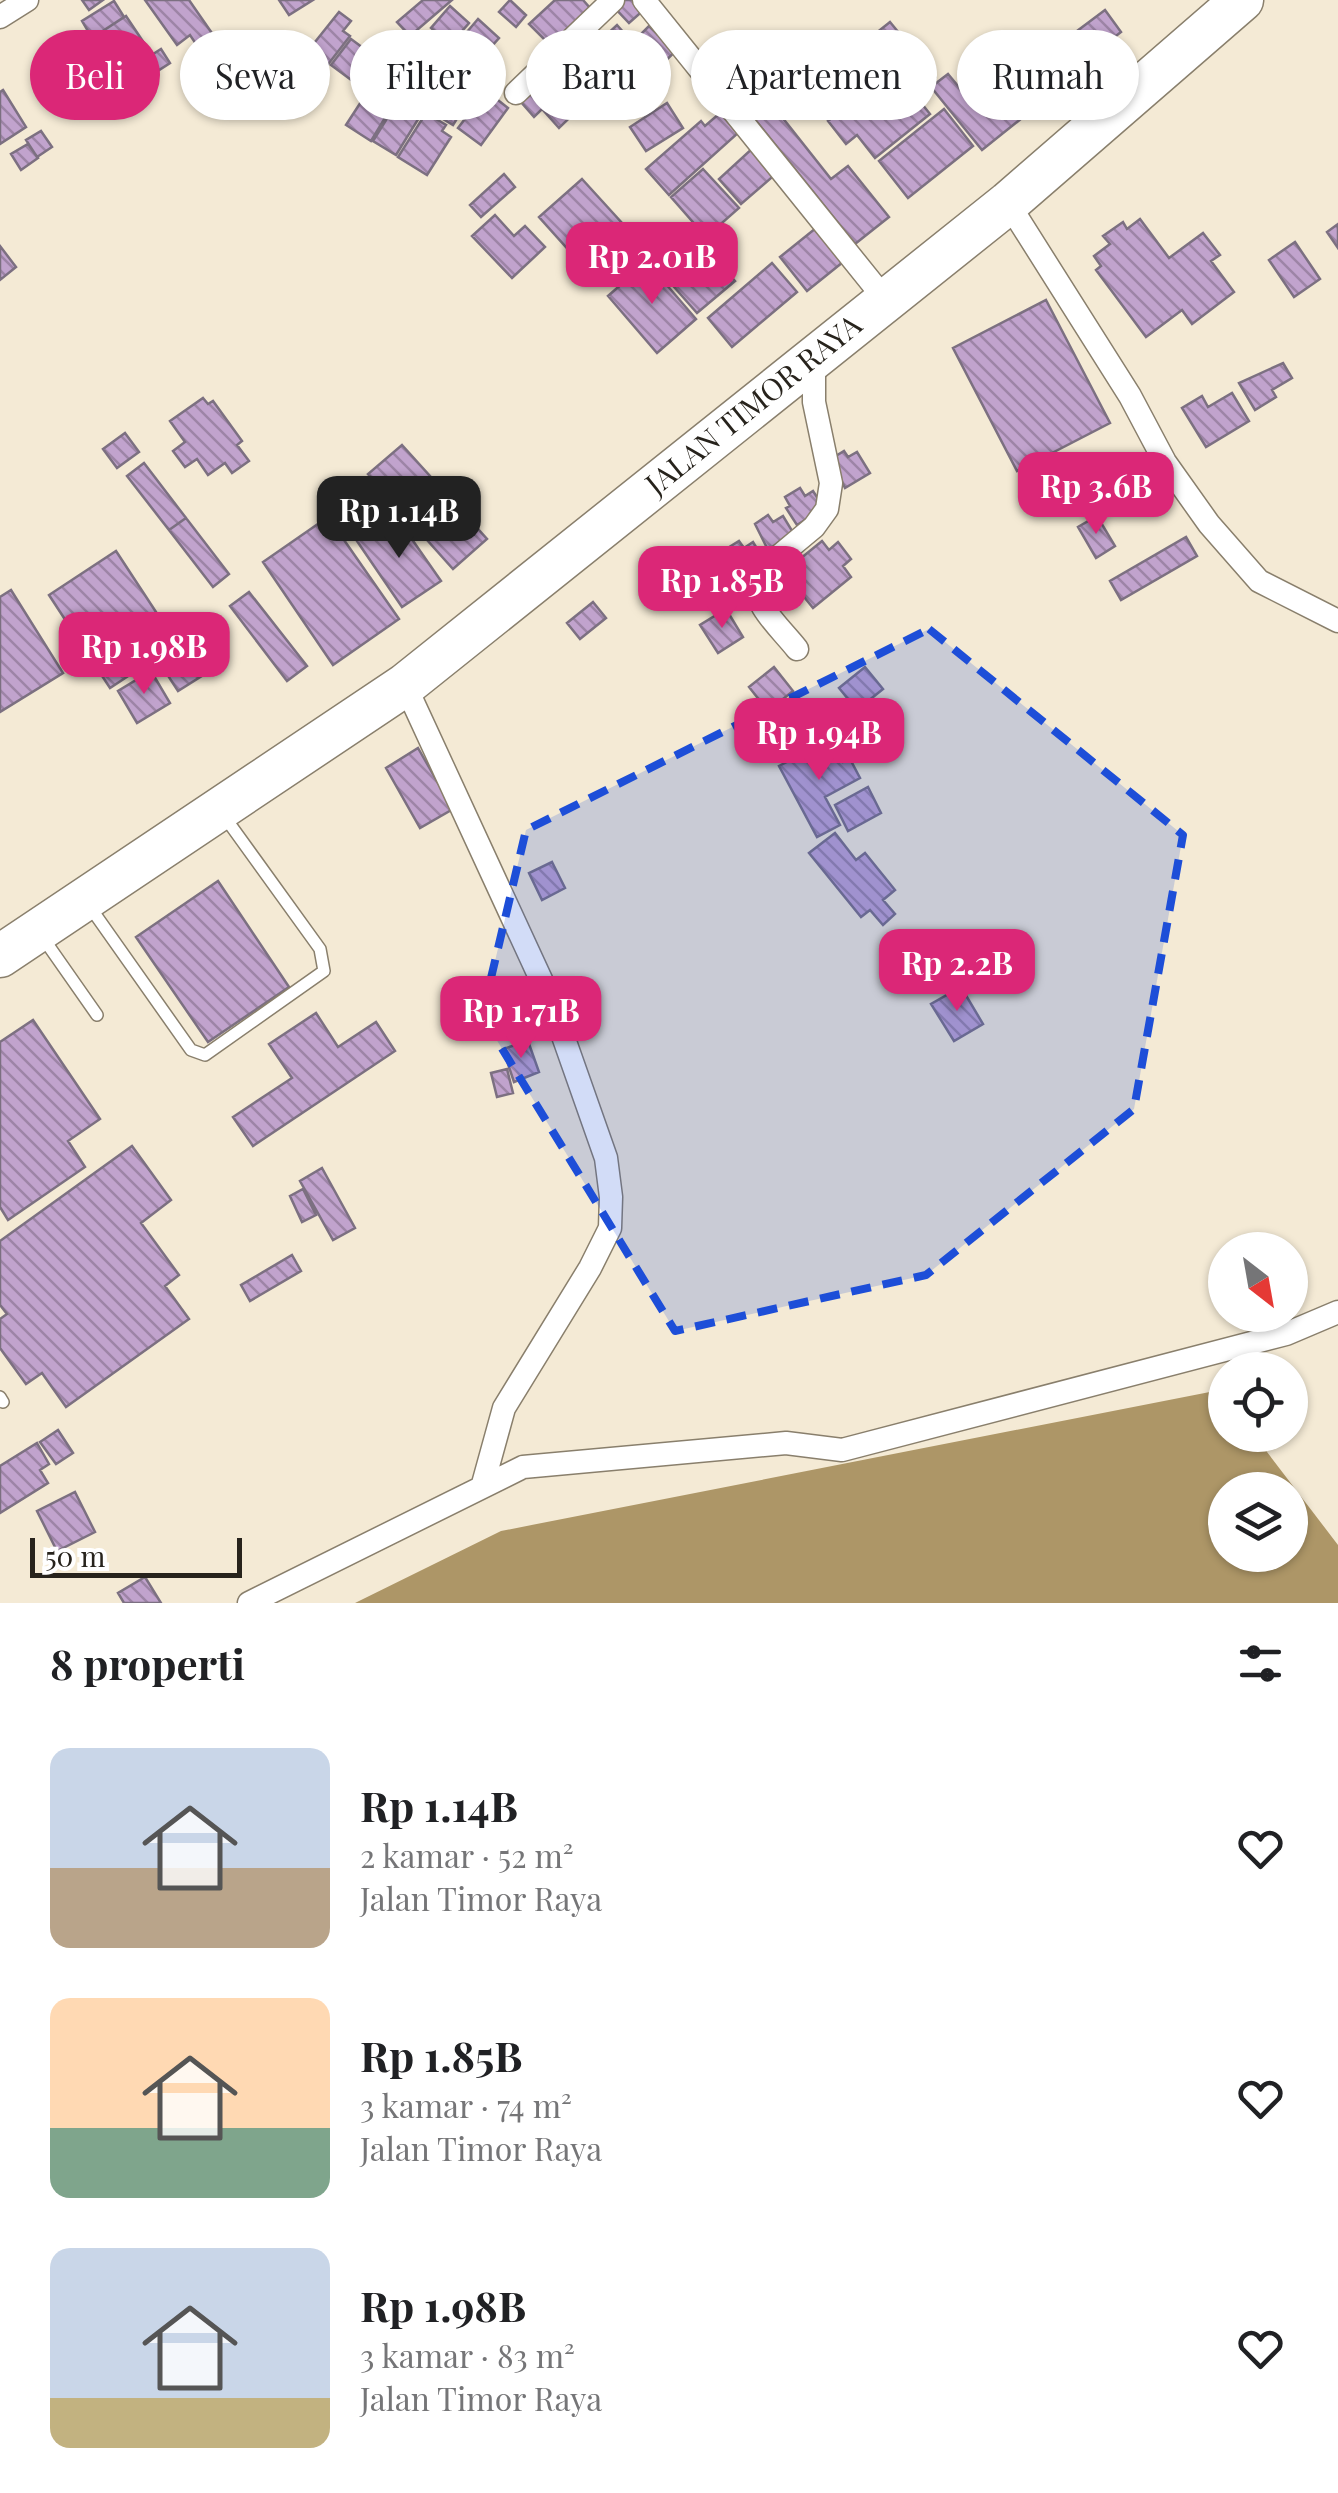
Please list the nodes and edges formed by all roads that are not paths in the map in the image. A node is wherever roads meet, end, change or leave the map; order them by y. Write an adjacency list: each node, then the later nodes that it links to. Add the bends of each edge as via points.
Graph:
1 (27, 0): 5 (street)
2 (612, 0): 6 (street)
3 (644, 0): 8 (street)
4 (1242, 0): 7 (highway, JALAN TIMOR RAYA)
5 (0, 16)
6 (516, 92)
7 (1008, 203): 8 (highway, JALAN TIMOR RAYA); 10 (street, via 1209,524 1258,581)
8 (884, 298): 9 (highway, JALAN TIMOR RAYA)
9 (814, 356): 11 (street, via 814,402 831,483 828,509 755,576 754,588); 12 (highway, JALAN TIMOR RAYA)
10 (1338, 622)
11 (797, 649)
12 (405, 685): 13 (highway, JALAN TIMOR RAYA); 19 (street, via 550,999 606,1158 612,1197 610,1228 590,1268 504,1408)
13 (221, 812): 14 (highway, JALAN TIMOR RAYA); 14 (lane, via 320,949 324,970 205,1055 191,1050)
14 (85, 899): 15 (highway, JALAN TIMOR RAYA)
15 (39, 932): 16 (highway, JALAN TIMOR RAYA); 17 (lane)
16 (0, 956)
17 (97, 1014)
18 (1338, 1312): 19 (street, via 1286,1334 857,1447 786,1443 523,1467)
19 (483, 1484): 20 (street)
20 (248, 1603)

